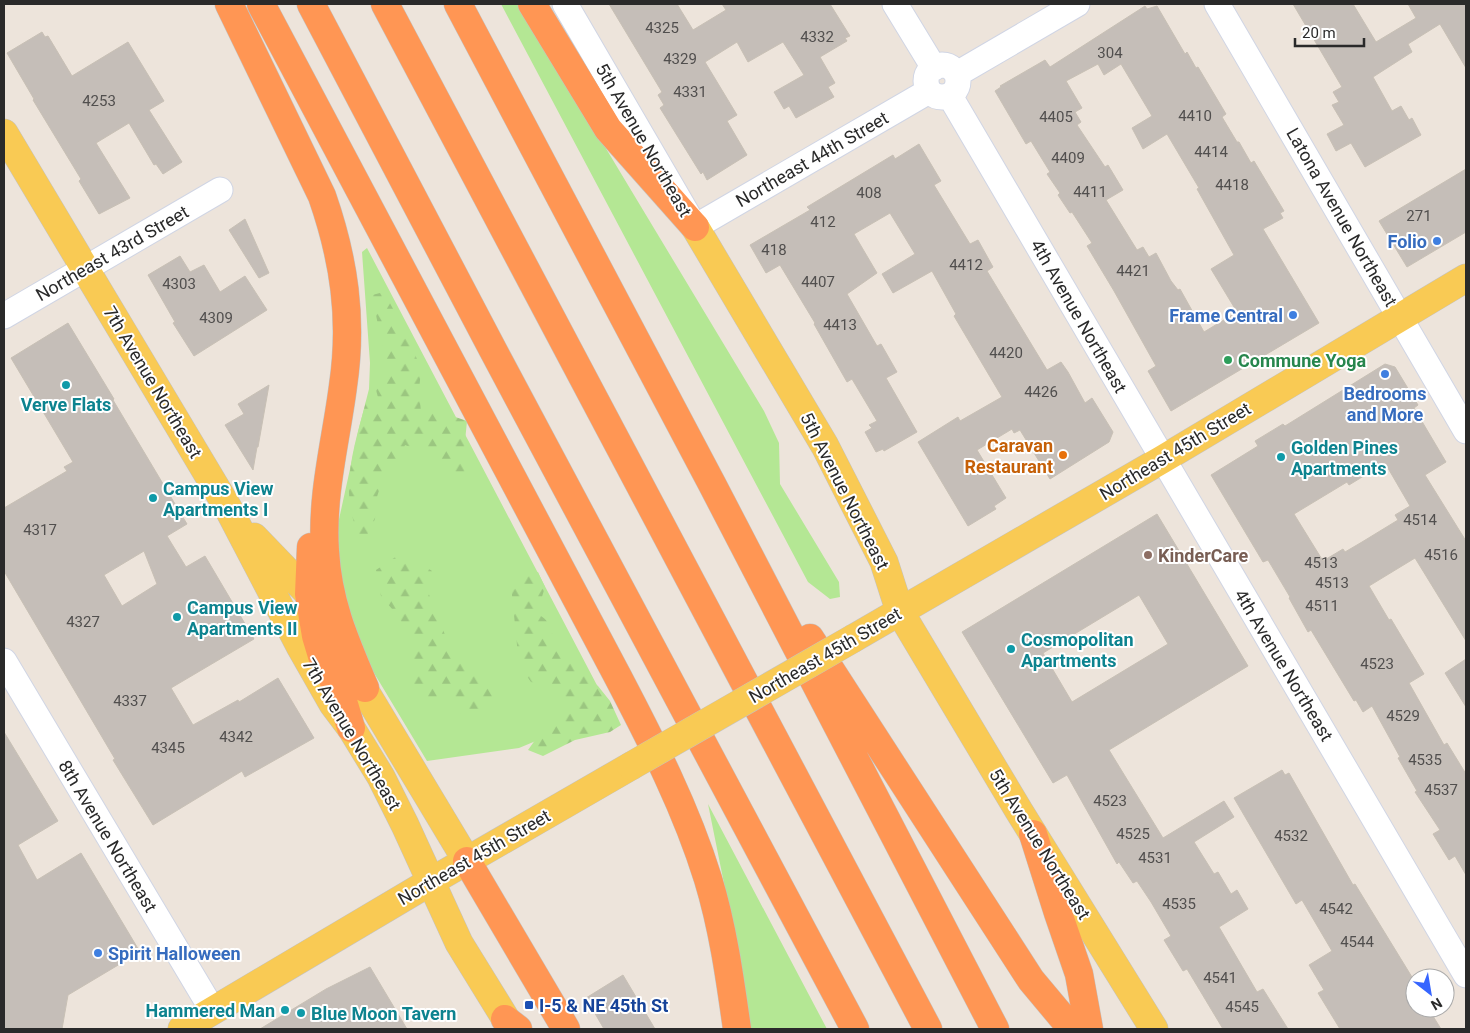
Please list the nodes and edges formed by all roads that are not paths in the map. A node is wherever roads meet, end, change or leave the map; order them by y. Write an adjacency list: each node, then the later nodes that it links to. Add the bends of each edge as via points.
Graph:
1 (229, 4): 23 (highway, via 322,196 340,254 348,339)
2 (261, 4): 37 (highway, via 623,685 668,777 696,844 718,916)
3 (311, 4): 38 (highway)
4 (385, 4): 39 (highway)
5 (458, 4): 21 (highway)
6 (532, 4): 14 (highway, via 608,129)
7 (565, 4): 14 (street, 5th Avenue Northeast)
8 (895, 4): 11 (street, 4th Avenue Northeast)
9 (1077, 4): 11 (street, Northeast 44th Street)
10 (1217, 4): 18 (street, Latona Avenue Northeast)
11 (942, 82): 14 (street, Northeast 44th Street); 20 (street, 4th Avenue Northeast)
12 (4, 133): 15 (main road, 7th Avenue Northeast)
13 (220, 190): 15 (street, Northeast 43rd Street)
14 (695, 227): 25 (main road, 5th Avenue Northeast, via 825,446 884,562)
15 (84, 268): 17 (street, Northeast 43rd Street); 22 (main road, 7th Avenue Northeast)
16 (1466, 278): 18 (main road, Northeast 45th Street)
17 (4, 316)
18 (1400, 318): 19 (street, Latona Avenue Northeast); 20 (main road, Northeast 45th Street)
19 (1466, 431)
20 (1163, 459): 25 (main road, Northeast 45th Street); 32 (street, 4th Avenue Northeast)
21 (712, 484): 40 (highway); 41 (highway, via 1031,980)
22 (228, 508): 24 (main road); 28 (main road, 7th Avenue Northeast, via 300,646 333,704)
23 (324, 510): 24 (highway, via 311,545); 27 (highway, via 324,550 331,598 340,629)
24 (309, 594): 27 (main road, via 324,616 340,651); 28 (highway, via 322,656 343,701)
25 (900, 612): 29 (main road, 5th Avenue Northeast); 30 (main road, Northeast 45th Street, bridge)
26 (4, 661): 33 (street, 8th Avenue Northeast)
27 (365, 688): 30 (main road)
28 (351, 728): 31 (main road, 7th Avenue Northeast, via 393,801)
29 (1033, 834): 42 (highway, via 1079,974); 43 (main road, 5th Avenue Northeast)
30 (467, 861): 31 (main road, Northeast 45th Street); 36 (highway)
31 (430, 882): 33 (main road, Northeast 45th Street); 34 (main road, 7th Avenue Northeast, via 459,943)
32 (1466, 975)
33 (213, 1011): 35 (main road, Northeast 45th Street)
34 (512, 1026)
35 (182, 1029)
36 (566, 1029)
37 (737, 1029)
38 (855, 1029)
39 (928, 1029)
40 (995, 1029)
41 (1072, 1029)
42 (1089, 1029)
43 (1154, 1029)

